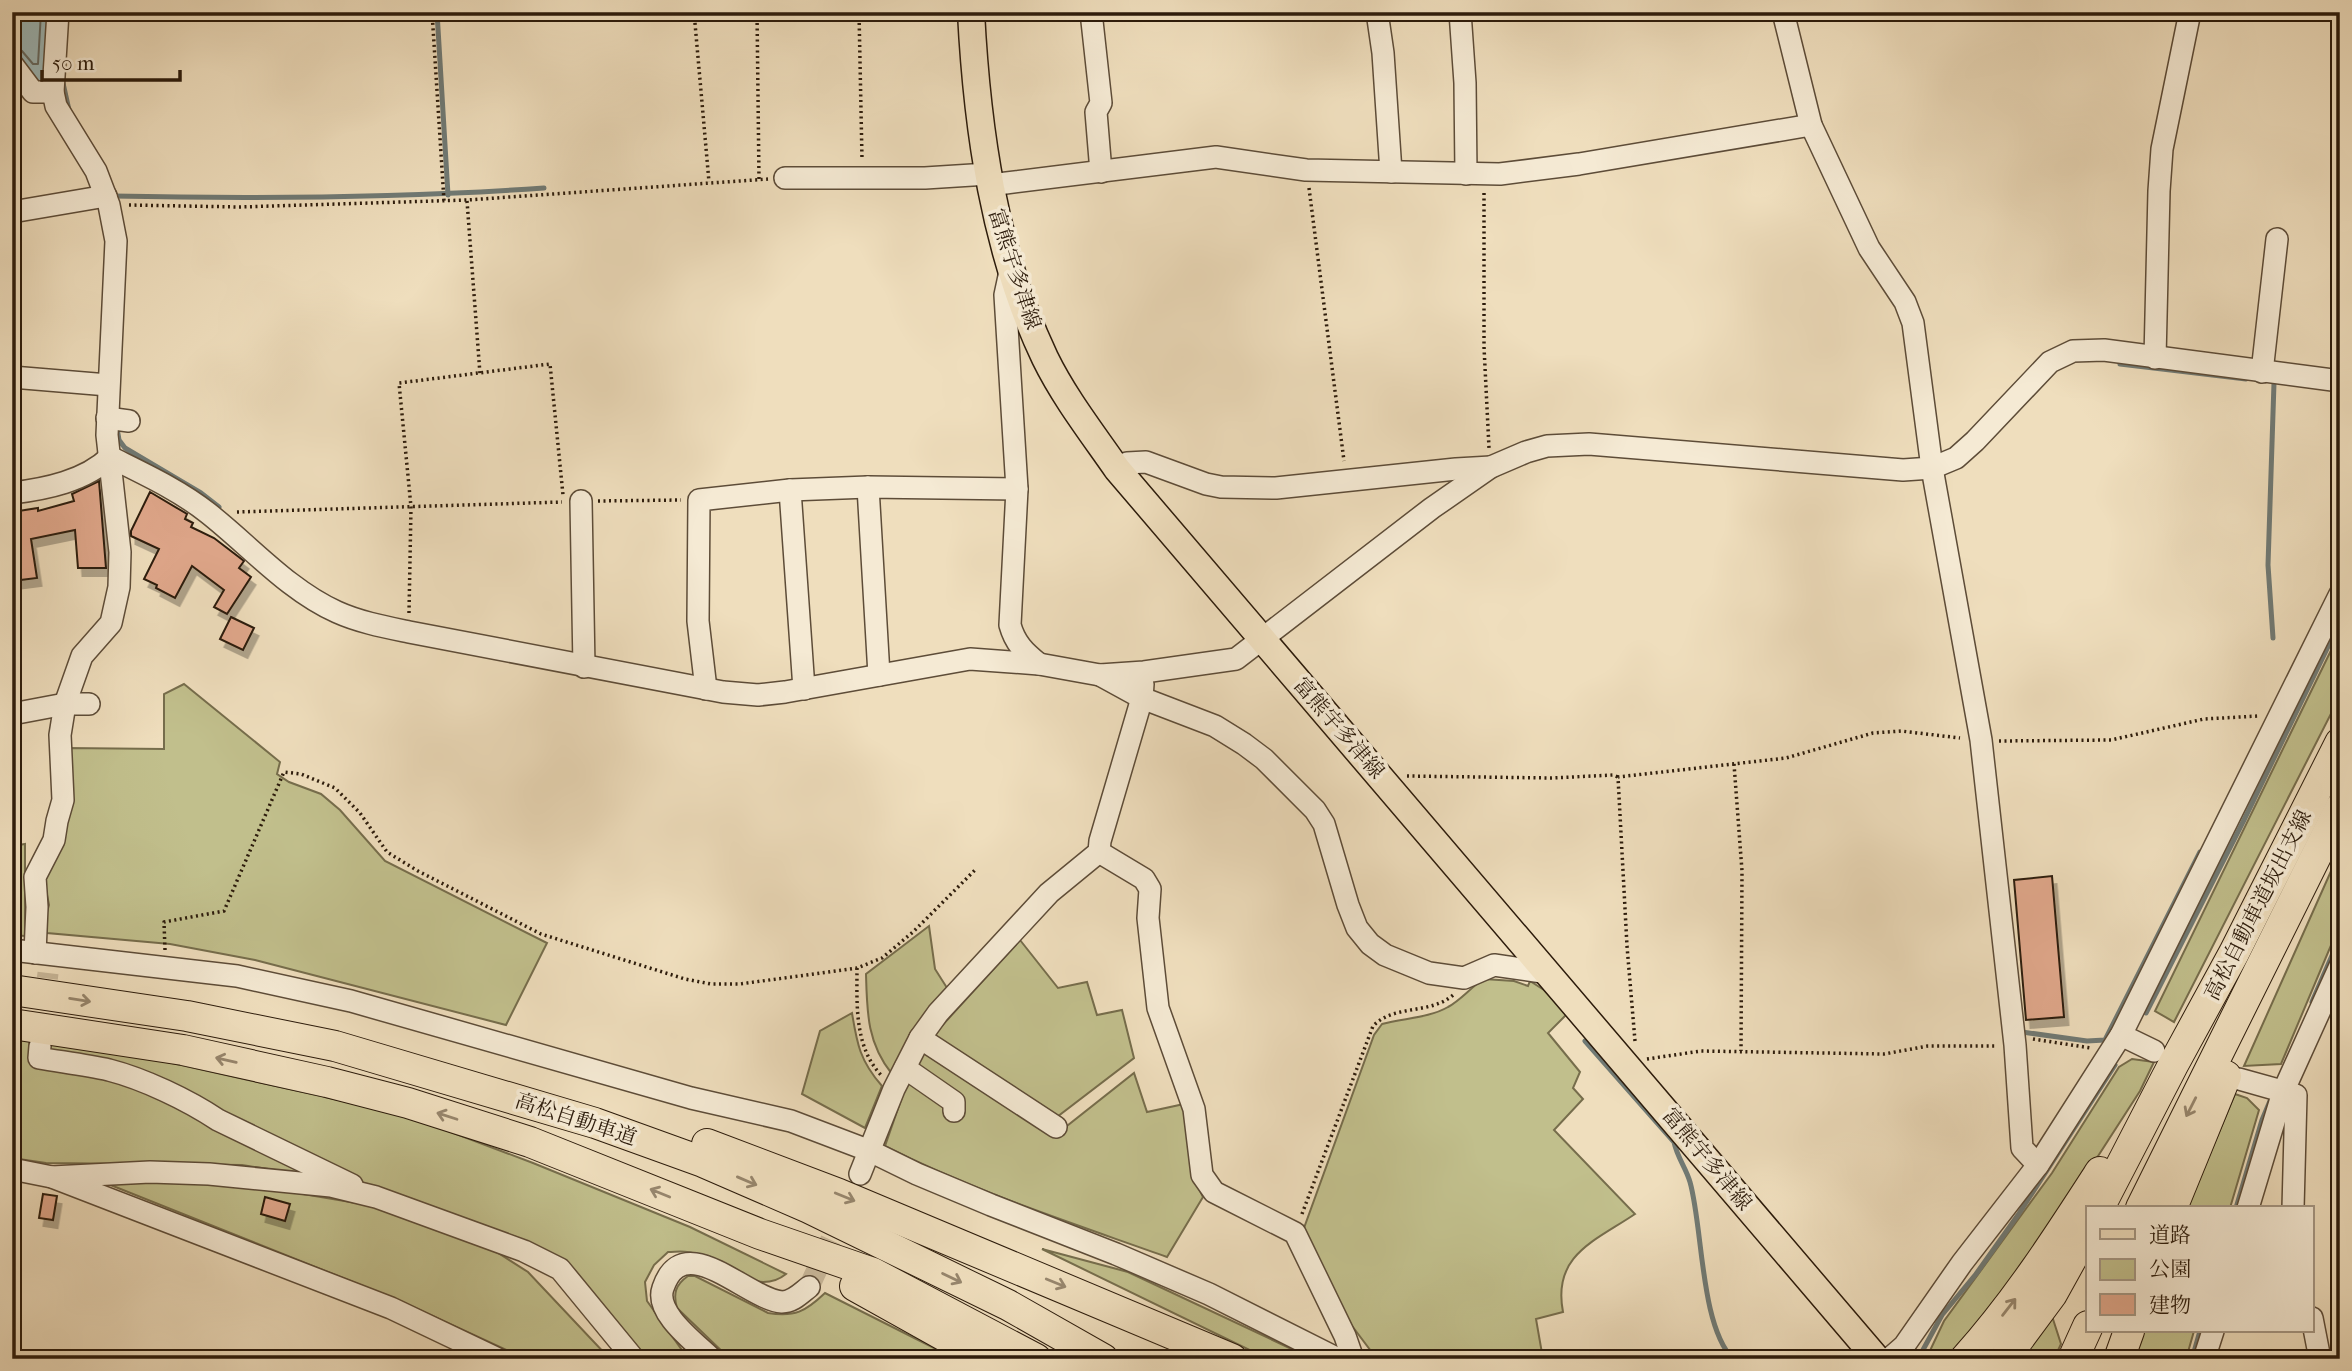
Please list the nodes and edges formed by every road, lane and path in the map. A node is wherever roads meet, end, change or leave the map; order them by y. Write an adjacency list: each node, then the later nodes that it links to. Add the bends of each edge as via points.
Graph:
1 (58, 12): 13 (street)
2 (432, 12): 24 (path)
3 (694, 12): 23 (path)
4 (757, 12): 21 (path)
5 (859, 12): 20 (path)
6 (971, 12): 22 (main road, 富熊宇多津線)
7 (1091, 12): 16 (street, via 1101,103 1096,112)
8 (1377, 12): 17 (street)
9 (1460, 12): 18 (street)
10 (1783, 12): 14 (street)
11 (2190, 12): 30 (street, via 2162,149)
12 (12, 64): 13 (street, via 33,92)
13 (53, 92): 25 (street, via 56,106 96,171)
14 (1811, 125): 18 (street, via 1579,164); 40 (street, via 1869,248 1905,302 1913,323)
15 (1306, 170): 16 (street, via 1216,157); 17 (street); 42 (path)
16 (1101, 172): 22 (street)
17 (1391, 172): 18 (street)
18 (1475, 175): 39 (path)
19 (785, 178): 20 (street); 21 (path)
20 (863, 178): 22 (street)
21 (760, 179): 23 (path)
22 (989, 179): 29 (main road, 富熊宇多津線)
23 (709, 182): 26 (path)
24 (443, 197): 25 (path, via 240,207); 26 (path)
25 (108, 200): 27 (street); 35 (street, via 116,241)
26 (467, 200): 32 (path)
27 (12, 212)
28 (2277, 239): 31 (street)
29 (1011, 267): 41 (main road, 富熊宇多津線, via 1046,359); 44 (street, via 1004,295)
30 (2155, 358): 31 (street); 40 (street, via 2086,350 2050,362 1975,441 1956,458)
31 (2262, 372): 34 (street)
32 (480, 374): 48 (path, via 550,364); 49 (path, via 399,383)
33 (12, 377): 35 (street)
34 (2340, 381)
35 (108, 385): 36 (street)
36 (107, 418): 37 (street); 38 (street)
37 (129, 421)
38 (110, 457): 46 (street, via 95,471 39,490); 50 (street); 62 (street, via 119,587 111,623 82,656)
39 (1491, 467): 40 (street, via 1547,446 1589,444 1903,470); 42 (street); 53 (street)
40 (1932, 468): 66 (street)
41 (1117, 469): 42 (street, via 1146,462 1221,487 1276,488); 53 (main road, 富熊宇多津線)
42 (1347, 481)
43 (868, 487): 44 (street); 45 (street); 57 (street)
44 (1017, 489): 54 (street, via 1010,625 1014,639)
45 (790, 490): 47 (street); 60 (street)
46 (12, 493)
47 (699, 500): 48 (path); 59 (street, via 698,621)
48 (572, 502): 49 (path); 55 (street)
49 (411, 507): 50 (path); 52 (path)
50 (207, 512): 52 (street, via 311,597 345,615)
51 (2340, 594): 64 (street)
52 (409, 632): 55 (street)
53 (1262, 639): 56 (street, via 1236,659); 70 (main road, 富熊宇多津線)
54 (1039, 664): 57 (street, via 970,659); 58 (street)
55 (584, 667): 59 (street)
56 (1144, 672): 58 (street); 61 (street)
57 (880, 675): 60 (street)
58 (1100, 675): 61 (street)
59 (706, 689): 60 (street, via 758,695)
60 (804, 689)
61 (1142, 698): 73 (street); 81 (street, via 1215,726 1244,744 1315,810 1324,824 1357,928 1370,944 1402,964)
62 (65, 704): 63 (street); 65 (street); 76 (street, via 60,736 64,800 54,840 35,877)
63 (89, 704)
64 (2286, 706): 66 (path, via 2262,716 2204,719 2111,740); 84 (street)
65 (12, 714)
66 (1986, 740): 68 (path, via 1901,731 1873,733 1786,758); 86 (street)
67 (2340, 743): 90 (highway, 高松自動車道坂出支線, via 2234,953)
68 (1734, 764): 69 (path); 89 (path, via 1742,870)
69 (1618, 777): 70 (path, via 1395,776); 92 (path)
70 (1385, 781): 80 (main road, 富熊宇多津線)
71 (2340, 808): 72 (highway, 高松自動車道坂出支線)
72 (2320, 849): 106 (highway, one-way to 106); 107 (highway)
73 (1099, 852): 85 (street, via 1049,893); 110 (street, via 1144,879 1150,889 1148,918 1158,1008 1194,1109 1202,1175 1214,1192)
74 (975, 870): 79 (path, via 882,958)
75 (12, 950): 76 (street)
76 (45, 960): 78 (street)
77 (2340, 966): 96 (street)
78 (165, 967): 79 (path, via 164,922 224,911 284,772 335,788 360,813 387,852 541,934 710,984); 99 (street, via 237,976 351,1001 691,1098 791,1121)
79 (857, 968): 95 (path, via 858,1024 877,1071)
80 (1549, 972): 81 (street, via 1494,965); 92 (main road, 富熊宇多津線)
81 (1464, 978): 110 (path, via 1444,1002 1387,1015 1373,1026)
82 (12, 990): 88 (highway, 高松自動車道, one-way to 88, via 187,1016)
83 (12, 1024): 112 (highway, 高松自動車道, one-way to 83, via 530,1142 408,1103 183,1050)
84 (2121, 1035): 90 (street); 91 (street)
85 (920, 1038): 93 (street); 98 (street)
86 (2015, 1041): 89 (path, via 1928,1046 1884,1054); 91 (path, via 2091,1048); 100 (street, via 2022,1149)
87 (40, 1046): 104 (street, via 39,1058 130,1077)
88 (335, 1046): 123 (highway, 高松自動車道, one-way to 123, via 596,1123 703,1163 809,1208 1009,1305); 124 (highway, one-way to 124, via 482,1075 618,1113 839,1194)
89 (1741, 1051): 92 (path, via 1681,1053 1650,1058)
90 (2163, 1058): 105 (highway); 129 (highway, one-way to 90, via 2030,1279)
91 (2105, 1059): 100 (street)
92 (1634, 1067): 127 (main road, 富熊宇多津線)
93 (905, 1068): 95 (street); 97 (street, via 954,1102)
94 (2239, 1079): 96 (street)
95 (894, 1088): 99 (street)
96 (2278, 1090): 108 (street); 109 (street, via 2296,1095)
97 (954, 1111)
98 (1056, 1127)
99 (870, 1151): 102 (street); 125 (street, via 1209,1294)
100 (2038, 1165): 128 (street, via 1904,1346)
101 (12, 1169): 103 (street)
102 (860, 1174)
103 (52, 1177): 104 (street, via 209,1174 331,1186); 118 (street, via 391,1308)
104 (376, 1197): 119 (street, via 524,1251 560,1269)
105 (2100, 1206)
106 (2142, 1206)
107 (2173, 1206)
108 (2249, 1206)
109 (2293, 1206)
110 (1295, 1233): 126 (street)
111 (2086, 1233): 130 (highway, via 2052,1294)
112 (760, 1234): 121 (highway); 122 (highway, 高松自動車道, via 873,1273)
113 (809, 1287): 120 (street, via 783,1302 703,1264 676,1268 666,1279 662,1304 668,1317)
114 (2314, 1328): 134 (street)
115 (2086, 1330): 131 (highway)
116 (2129, 1332): 132 (highway)
117 (2213, 1332): 133 (street)
118 (499, 1359)
119 (634, 1359)
120 (712, 1359)
121 (986, 1359)
122 (1036, 1359)
123 (1103, 1359)
124 (1232, 1359)
125 (1338, 1359)
126 (1353, 1359)
127 (1877, 1359)
128 (1889, 1359)
129 (1965, 1359)
130 (2004, 1359)
131 (2073, 1359)
132 (2119, 1359)
133 (2204, 1359)
134 (2320, 1359)

